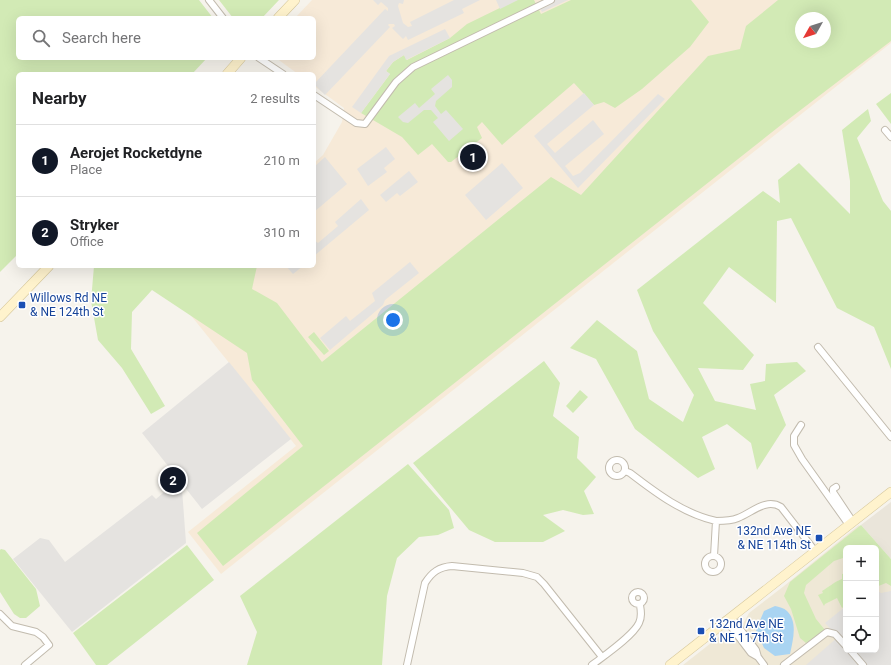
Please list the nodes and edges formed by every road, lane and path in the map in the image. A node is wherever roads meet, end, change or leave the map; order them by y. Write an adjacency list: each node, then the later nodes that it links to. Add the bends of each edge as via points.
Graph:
1 (209, 0): 4 (street)
2 (295, 0): 5 (street)
3 (551, 0): 10 (street, via 413,67 396,82 365,124 356,123)
4 (221, 16)
5 (280, 16)
6 (239, 60): 8 (street)
7 (262, 60): 9 (street)
8 (229, 72)
9 (280, 72)
10 (316, 96)
11 (885, 130): 12 (street)
12 (891, 137)
13 (47, 268): 14 (street)
14 (0, 317)
15 (818, 347): 17 (street)
16 (801, 424): 22 (street, via 794,436 794,445 809,470)
17 (891, 436)
18 (625, 471): 21 (street, via 659,496 702,518)
19 (836, 487): 22 (street, via 833,489 834,492)
20 (891, 492): 22 (street)
21 (716, 521): 23 (street, via 737,518 766,504 774,503 781,507); 24 (street)
22 (851, 524): 23 (street)
23 (815, 551): 27 (street)
24 (714, 556)
25 (640, 605): 30 (street, via 640,622 634,631)
26 (0, 614): 31 (street, via 12,626 36,632 49,645)
27 (728, 618): 34 (street); 35 (street, via 751,653)
28 (843, 643): 36 (street, via 835,634 827,632)
29 (853, 653): 37 (street)
30 (602, 657): 32 (street, via 544,584 536,578 523,573 452,566 437,570 425,583); 33 (street)
31 (25, 665)
32 (407, 665)
33 (592, 665)
34 (670, 665)
35 (764, 665)
36 (784, 665)
37 (863, 665)

